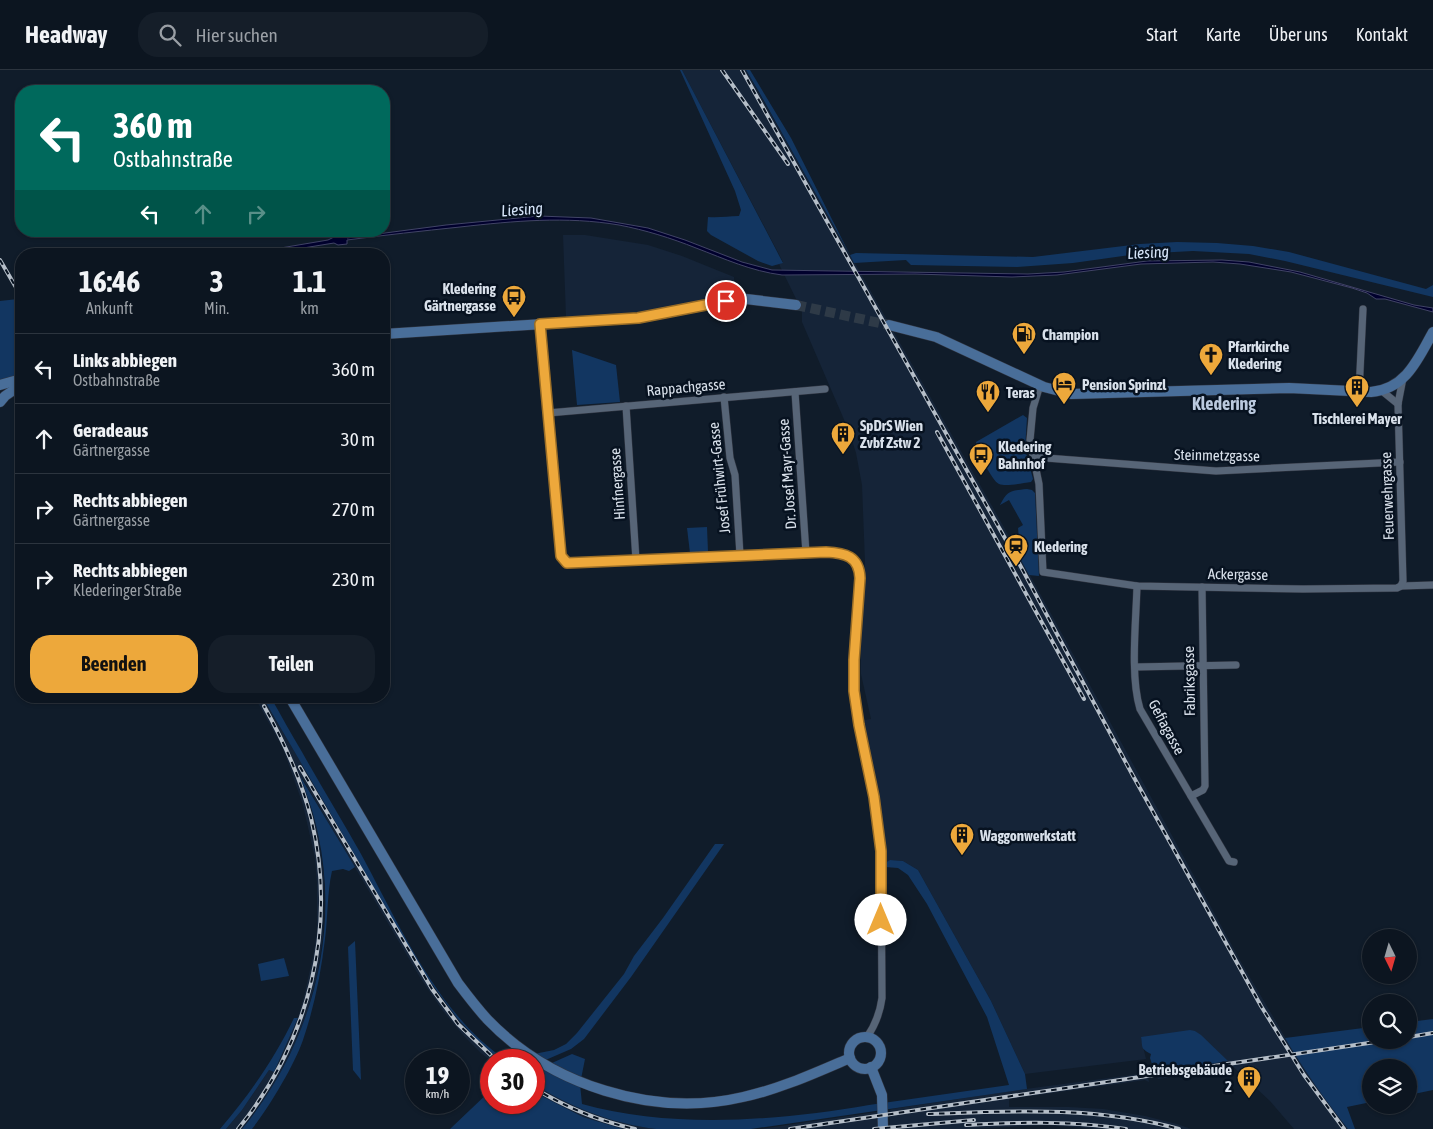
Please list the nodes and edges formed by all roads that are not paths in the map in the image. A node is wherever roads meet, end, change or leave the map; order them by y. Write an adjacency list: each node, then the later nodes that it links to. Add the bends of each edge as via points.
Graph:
1 (796, 305): 3 (main road, via 732,300 638,318)
2 (1363, 309): 15 (street)
3 (540, 324): 6 (main road); 20 (street)
4 (888, 325): 10 (main road, via 936,337)
5 (1433, 332): 7 (main road, via 1417,362)
6 (390, 334)
7 (1403, 378): 13 (main road); 18 (street, Feuerwehrgasse)
8 (15, 381): 9 (main road)
9 (0, 385)
10 (1040, 385): 15 (main road, via 1071,394 1289,388); 21 (street, via 1031,419)
11 (15, 389): 17 (main road)
12 (825, 389): 14 (street, Rappachgasse)
13 (1382, 391): 15 (main road); 18 (street)
14 (795, 392): 16 (street, Rappachgasse); 23 (street, Dr. Josef Mayr-Gasse)
15 (1359, 392)
16 (724, 397): 19 (street, Rappachgasse); 24 (street, Josef Frühwirt-Gasse, via 730,458 735,475)
17 (0, 402)
18 (1398, 404): 22 (street, Feuerwehrgasse)
19 (626, 406): 20 (street, Rappachgasse); 25 (street, Hinfnergasse)
20 (548, 413): 25 (street, via 561,556 567,563)
21 (1033, 457): 22 (street, Steinmetzgasse, via 1216,471); 27 (street, Ackergasse, via 1039,484 1043,572)
22 (1400, 462): 28 (street, Feuerwehrgasse)
23 (806, 554): 24 (street); 36 (street, via 840,553 856,563 860,572 854,691 881,851 882,998 875,1026)
24 (740, 555): 25 (street)
25 (636, 560)
26 (1433, 585): 28 (street, Ackergasse)
27 (1137, 586): 29 (street, Ackergasse); 32 (street, Gefiagasse)
28 (1401, 586): 29 (street, Ackergasse, via 1303,589)
29 (1202, 587): 31 (street, Fabriksgasse)
30 (1236, 665): 31 (street)
31 (1202, 666): 32 (street); 34 (street, Fabriksgasse, via 1205,786 1204,790)
32 (1135, 667): 34 (street, Gefiagasse, via 1140,709)
33 (293, 703): 37 (main road, via 458,983 487,1019 530,1055 561,1073 606,1091 652,1100 694,1103 761,1093)
34 (1191, 796): 35 (street, Gefiagasse, via 1229,860)
35 (1234, 862)
36 (867, 1037): 37 (main road, via 852,1043); 38 (main road, via 877,1042 881,1051 879,1061)
37 (850, 1058): 38 (main road, via 856,1066)
38 (871, 1067): 39 (main road, via 882,1095)
39 (883, 1129)

